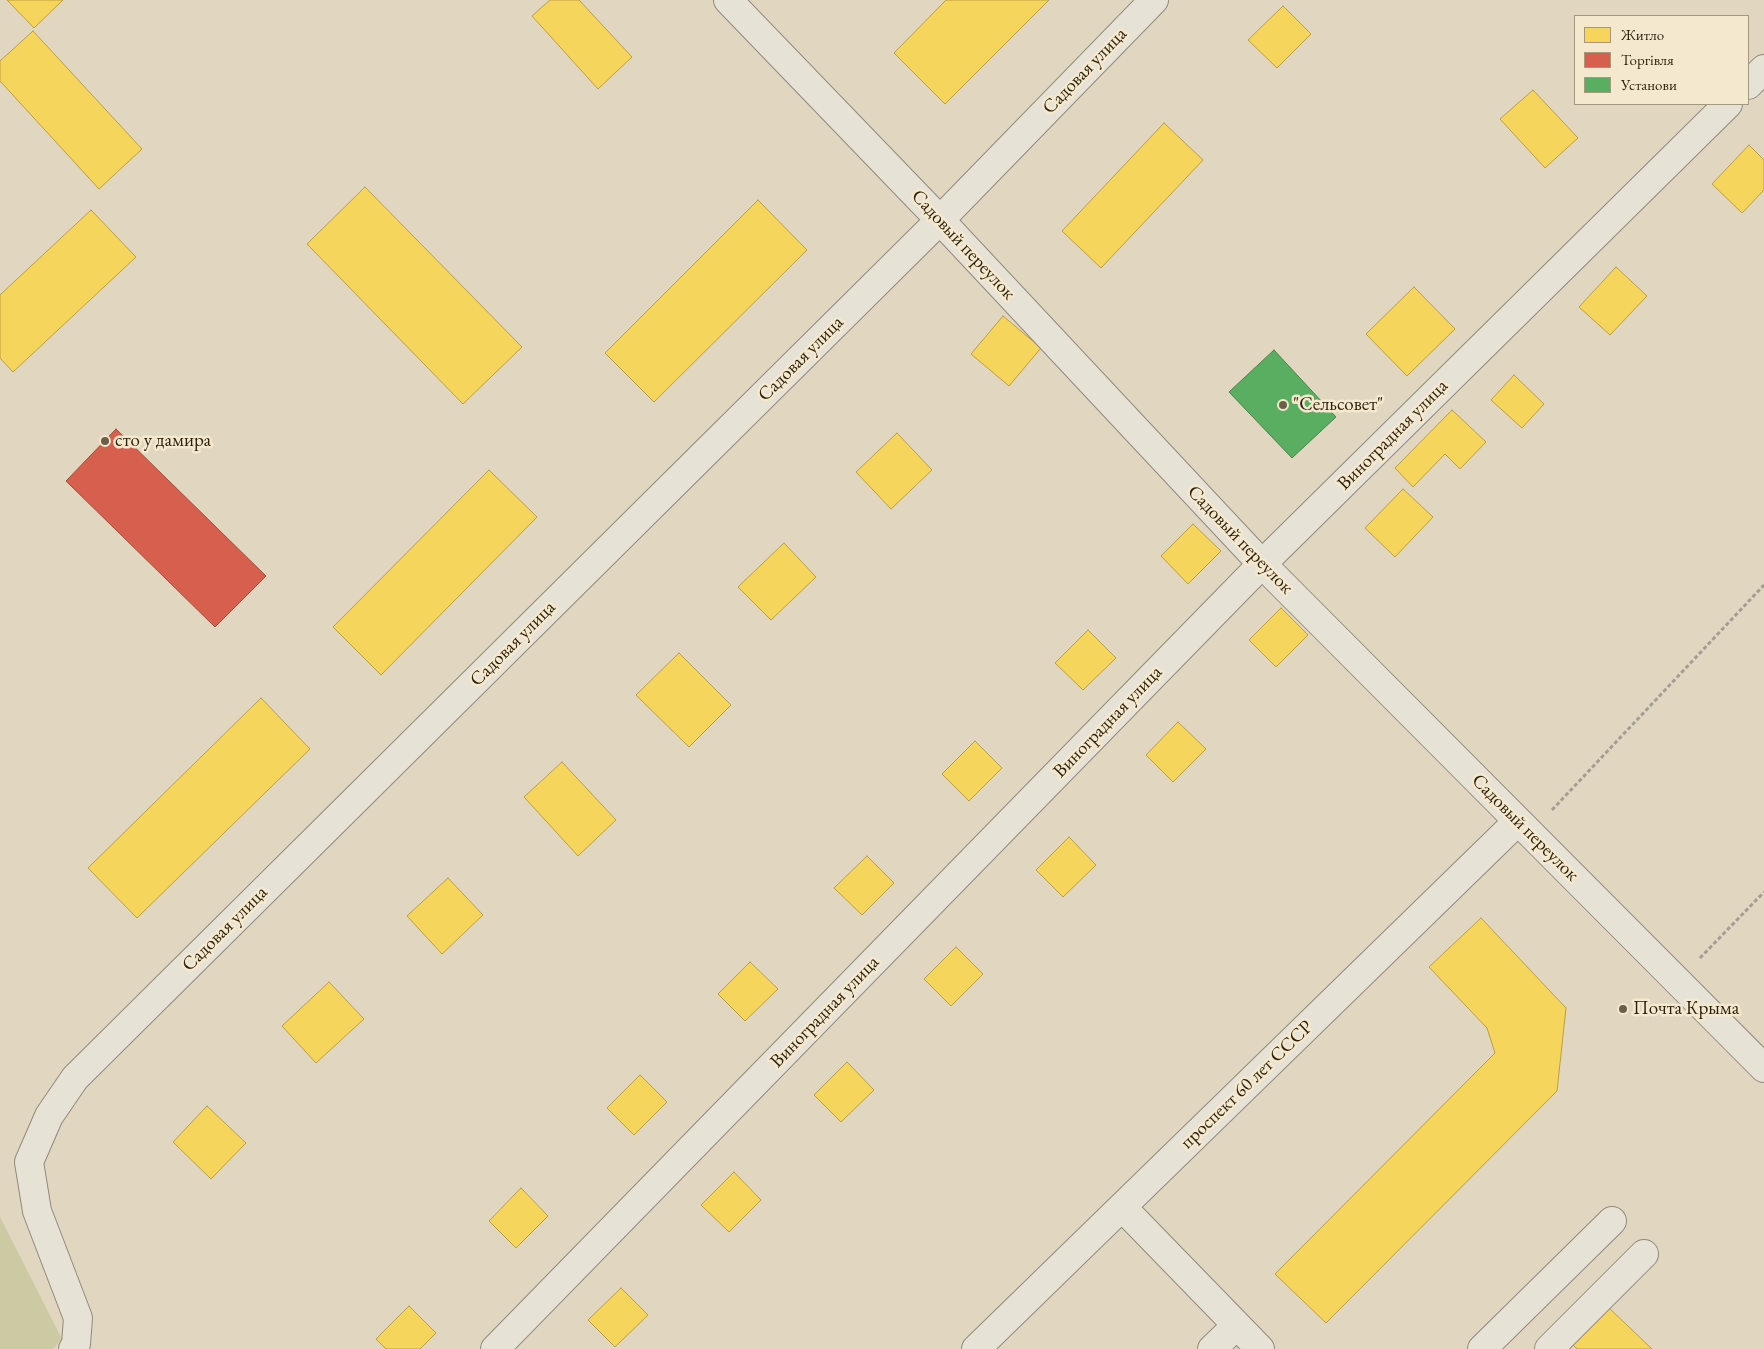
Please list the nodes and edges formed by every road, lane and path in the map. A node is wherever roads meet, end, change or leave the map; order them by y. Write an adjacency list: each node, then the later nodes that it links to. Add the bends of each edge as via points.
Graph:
1 (728, 0): 6 (street, Садовый переулок)
2 (1154, 0): 6 (street, Садовая улица)
3 (1764, 69): 4 (street)
4 (1749, 84)
5 (1727, 105): 7 (street, Виноградная улица)
6 (940, 220): 7 (street, Садовый переулок); 17 (street, Садовая улица, via 76,1078 48,1116 29,1162 37,1211 78,1318)
7 (1262, 564): 9 (street, Садовый переулок); 18 (street, Виноградная улица)
8 (1764, 584): 9 (path)
9 (1524, 827): 11 (street, Садовый переулок); 13 (street, проспект 60 лет СССР)
10 (1764, 892): 11 (path)
11 (1678, 981): 12 (street, Садовый переулок)
12 (1764, 1068)
13 (1122, 1207): 16 (street); 19 (street, проспект 60 лет СССР)
14 (1612, 1221): 22 (street)
15 (1644, 1254): 23 (street)
16 (1236, 1326): 20 (street); 21 (street)
17 (73, 1349)
18 (495, 1349)
19 (976, 1349)
20 (1212, 1349)
21 (1260, 1349)
22 (1482, 1349)
23 (1549, 1349)

